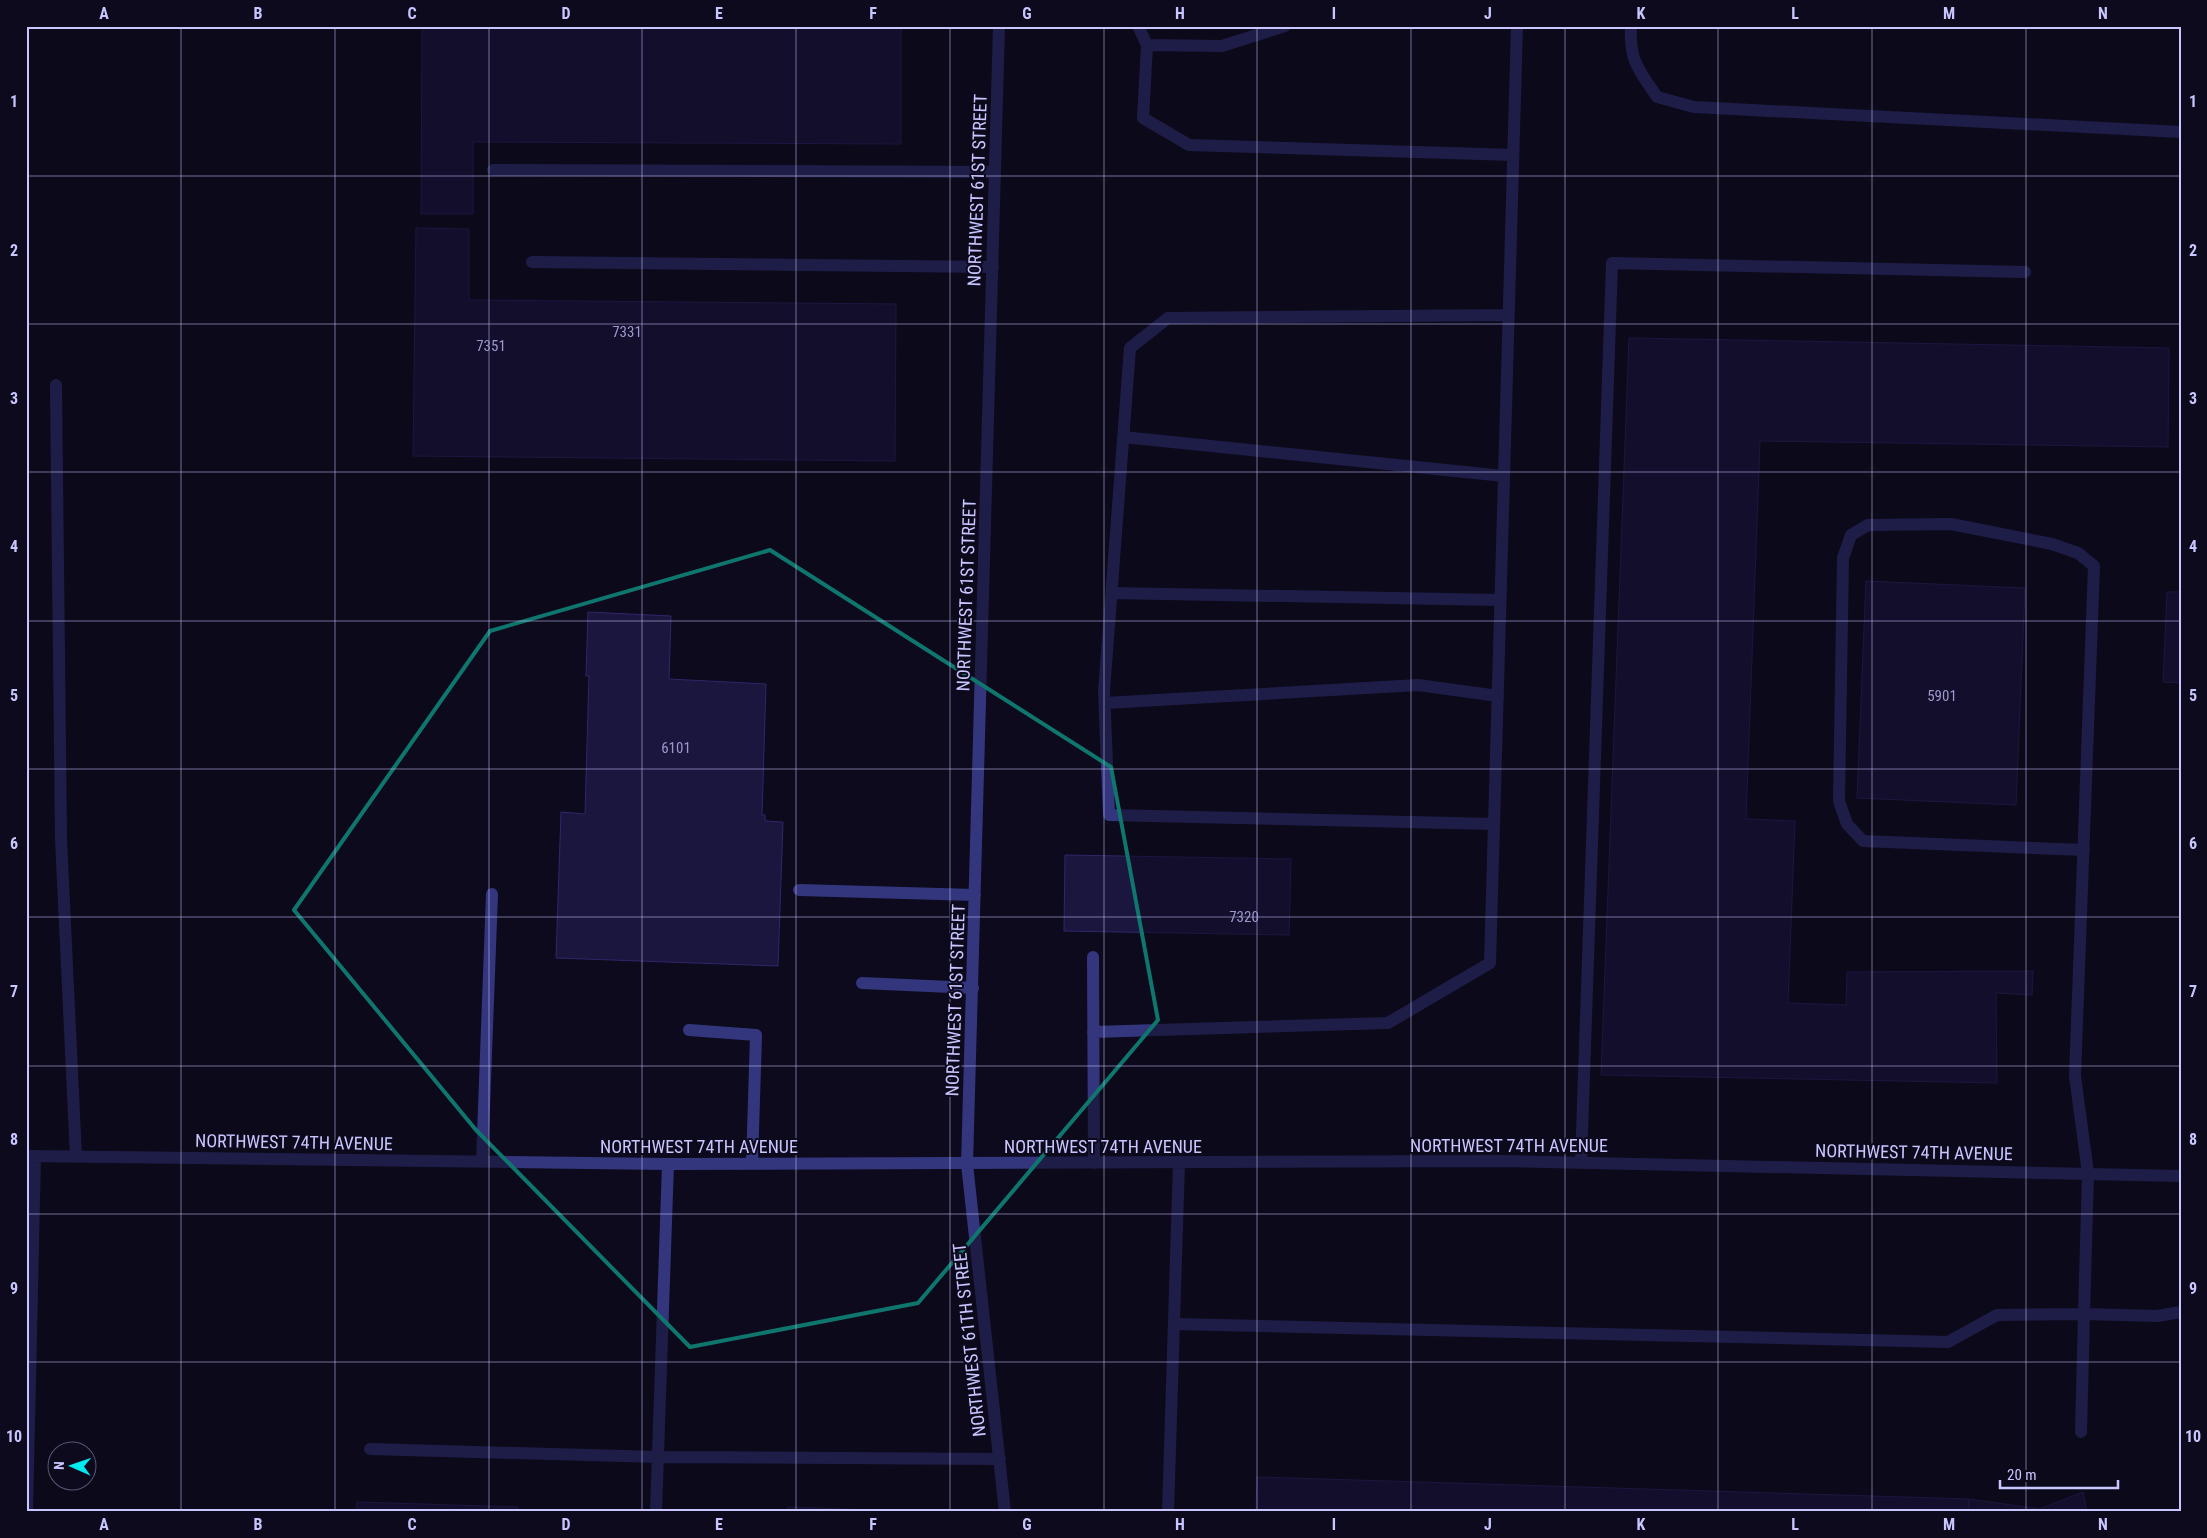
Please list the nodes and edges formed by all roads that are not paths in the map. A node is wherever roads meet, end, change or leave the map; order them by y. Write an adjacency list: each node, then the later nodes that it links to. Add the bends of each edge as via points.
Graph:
1 (999, 26): 10 (street, NORTHWEST 61ST STREET)
2 (1138, 26): 6 (street)
3 (1285, 26): 6 (street, via 1222,46)
4 (1517, 26): 8 (street)
5 (1631, 26): 7 (street, via 1630,48 1635,64 1657,97 1694,108)
6 (1147, 45): 8 (street, via 1143,118 1189,145)
7 (2181, 132)
8 (1513, 155): 14 (street)
9 (493, 170): 10 (street)
10 (995, 172): 12 (street, NORTHWEST 61ST STREET)
11 (532, 262): 12 (street)
12 (993, 267): 26 (street, NORTHWEST 61ST STREET)
13 (2024, 272): 35 (street, via 1612,263)
14 (1508, 315): 16 (street, via 1168,318 1130,348); 17 (street)
15 (56, 384): 33 (street, via 60,839)
16 (1123, 437): 17 (street); 18 (street)
17 (1504, 476): 19 (street)
18 (1112, 593): 19 (street); 21 (street)
19 (1500, 600): 20 (street)
20 (1498, 696): 21 (street, via 1418,685); 22 (street)
21 (1104, 703): 22 (street, via 1109,815)
22 (1494, 824): 31 (street, via 1490,963 1388,1023)
23 (2084, 850): 23 (street, via 2094,566 2078,553 2052,544 1952,524 1868,525 1851,535 1842,558 1839,801 1848,824 1863,841); 41 (street, via 2075,1076)
24 (799, 890): 26 (street)
25 (492, 894): 34 (street)
26 (975, 896): 29 (street, NORTHWEST 61ST STREET)
27 (1093, 957): 31 (street)
28 (862, 983): 29 (street)
29 (973, 988): 40 (street, NORTHWEST 61ST STREET)
30 (689, 1030): 39 (street, via 756,1035)
31 (1093, 1032): 36 (street)
32 (30, 1156): 33 (street, NORTHWEST 74TH AVENUE); 50 (street)
33 (76, 1157): 34 (street, NORTHWEST 74TH AVENUE)
34 (482, 1161): 38 (street, NORTHWEST 74TH AVENUE)
35 (1581, 1162): 37 (street, NORTHWEST 74TH AVENUE); 41 (street, NORTHWEST 74TH AVENUE)
36 (1094, 1163): 37 (street, NORTHWEST 74TH AVENUE); 40 (street, NORTHWEST 74TH AVENUE)
37 (1179, 1163): 45 (street)
38 (668, 1164): 39 (street, NORTHWEST 74TH AVENUE); 48 (street)
39 (752, 1164): 40 (street, NORTHWEST 74TH AVENUE)
40 (967, 1164): 49 (street, NORTHWEST 61TH STREET)
41 (2088, 1173): 42 (street, NORTHWEST 74TH AVENUE); 44 (street)
42 (2181, 1176)
43 (2181, 1312): 44 (street, via 2158,1316)
44 (2084, 1314): 45 (street, via 1996,1315 1948,1342); 46 (street)
45 (1174, 1324): 53 (street)
46 (2081, 1432)
47 (370, 1450): 48 (street)
48 (658, 1457): 49 (street); 51 (street)
49 (1000, 1459): 52 (street, NORTHWEST 61TH STREET)
50 (27, 1512)
51 (656, 1512)
52 (1004, 1512)
53 (1168, 1512)

